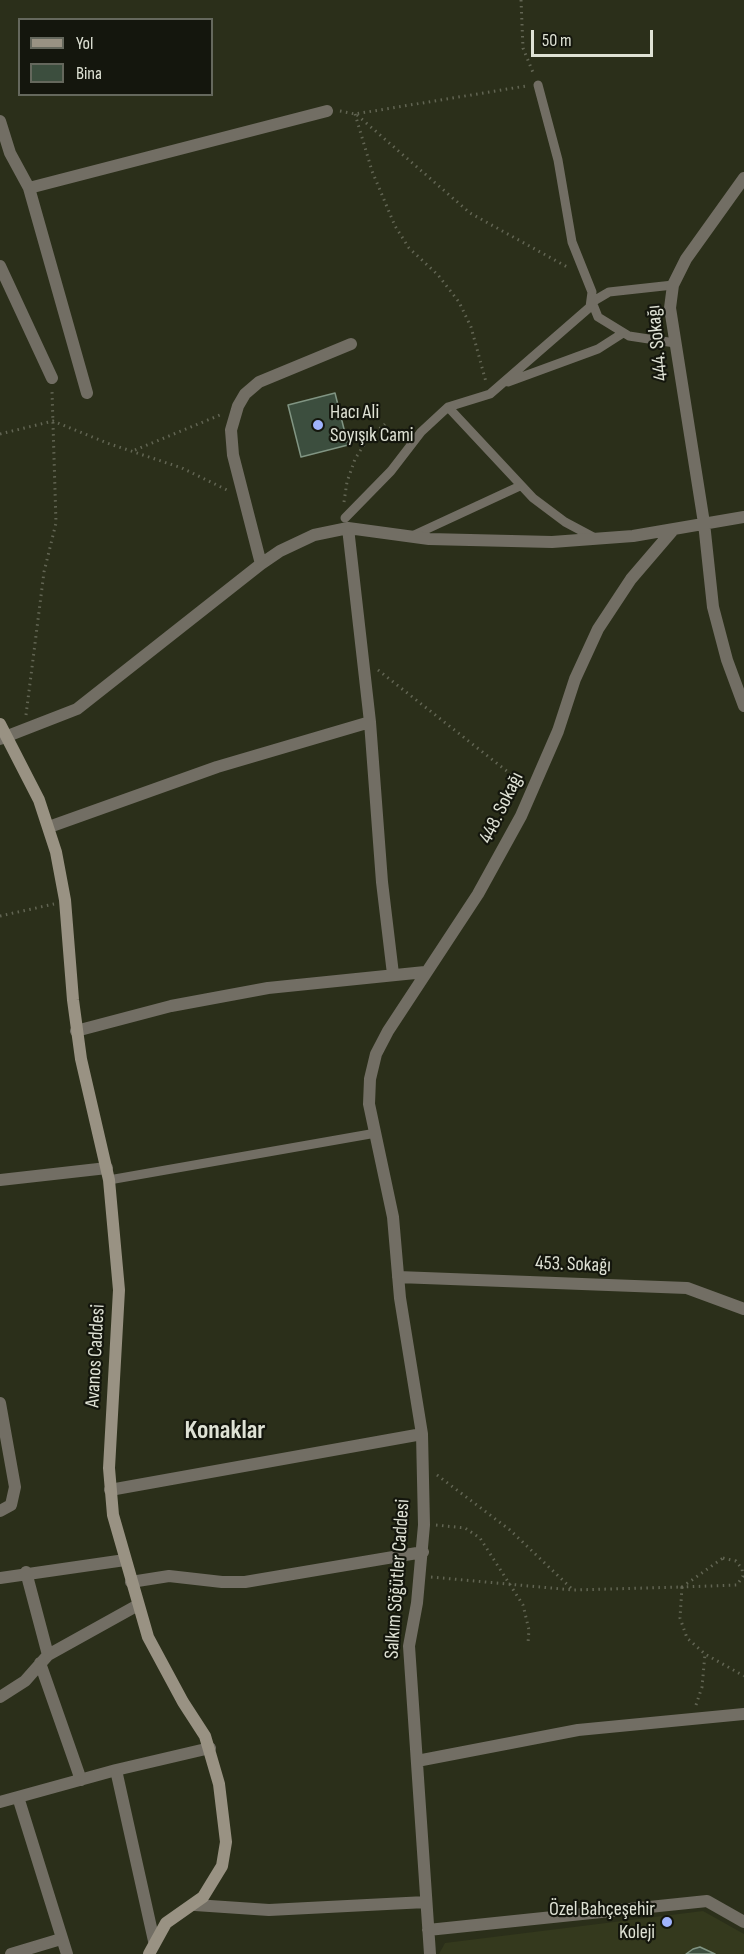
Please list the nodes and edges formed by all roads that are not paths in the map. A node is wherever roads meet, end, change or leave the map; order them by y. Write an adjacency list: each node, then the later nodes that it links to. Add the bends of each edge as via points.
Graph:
1 (538, 84): 8 (lane, via 558,160 572,242 592,292)
2 (327, 111): 5 (street)
3 (0, 121): 5 (street, via 10,153)
4 (744, 178): 7 (street, 444. Sokağı, via 687,259)
5 (29, 188): 14 (street)
6 (0, 266): 12 (street)
7 (674, 285): 8 (lane, via 609,292); 10 (street, 444. Sokağı, via 670,308)
8 (592, 302): 9 (lane, via 598,317); 13 (lane, via 586,312)
9 (623, 333): 10 (lane); 13 (lane, via 598,349)
10 (675, 343): 19 (street, 444. Sokağı)
11 (351, 344): 23 (street, via 259,382 238,406 231,443)
12 (52, 378)
13 (503, 384): 15 (lane, via 490,394)
14 (87, 393)
15 (448, 407): 16 (lane); 18 (lane, via 421,432)
16 (520, 486): 21 (lane); 22 (lane, via 548,511)
17 (744, 517): 19 (street)
18 (346, 523): 21 (street); 23 (street, via 297,542); 25 (street)
19 (704, 524): 20 (street); 24 (street, 444. Sokağı, via 713,607)
20 (674, 530): 22 (street); 29 (street, 448. Sokağı, via 631,579 598,630 575,679 533,792 484,885)
21 (412, 536): 22 (street, via 511,542)
22 (598, 539)
23 (261, 564): 27 (street, via 77,709)
24 (744, 706)
25 (370, 722): 28 (street, via 217,767); 30 (street)
26 (0, 724): 27 (street, Avanos Caddesi)
27 (4, 738): 28 (street, Avanos Caddesi, via 28,775)
28 (49, 827): 31 (street, Avanos Caddesi, via 65,900)
29 (425, 972): 30 (street); 32 (street, 448. Sokağı, via 376,1054)
30 (393, 974): 31 (street, via 229,995)
31 (76, 1031): 34 (street, Avanos Caddesi)
32 (369, 1104): 33 (street, Salkım Söğütler Caddesi)
33 (376, 1133): 34 (lane); 36 (street, Salkım Söğütler Caddesi, via 393,1217)
34 (108, 1174): 35 (street); 40 (street, Avanos Caddesi, via 119,1290)
35 (0, 1180)
36 (398, 1277): 37 (street, 453. Sokağı, via 687,1288); 39 (street, Salkım Söğütler Caddesi)
37 (744, 1309)
38 (0, 1403): 41 (street, via 15,1493 10,1505)
39 (422, 1434): 40 (street); 42 (street, Salkım Söğütler Caddesi)
40 (110, 1490): 43 (street, Avanos Caddesi)
41 (0, 1511)
42 (423, 1552): 46 (street, via 245,1582 176,1576); 52 (street, Salkım Söğütler Caddesi, via 410,1646)
43 (125, 1560): 44 (street); 46 (street, Avanos Caddesi)
44 (26, 1572): 45 (street); 48 (street)
45 (0, 1578)
46 (131, 1582): 47 (street, Avanos Caddesi)
47 (138, 1605): 48 (street); 51 (street, Avanos Caddesi, via 148,1637)
48 (44, 1659): 49 (street, via 25,1681); 54 (street)
49 (0, 1697)
50 (744, 1714): 52 (street, via 578,1730)
51 (210, 1748): 53 (street); 58 (street, Avanos Caddesi, via 219,1784 225,1854 217,1877)
52 (417, 1761): 57 (street, Salkım Söğütler Caddesi)
53 (116, 1770): 54 (street); 62 (street)
54 (81, 1780): 55 (street)
55 (18, 1797): 56 (street); 61 (street)
56 (0, 1802)
57 (426, 1902): 58 (street, via 269,1910); 60 (street, Salkım Söğütler Caddesi)
58 (195, 1905): 62 (street, Avanos Caddesi, via 174,1916)
59 (744, 1922): 60 (street, via 707,1901)
60 (428, 1930): 66 (street, Salkım Söğütler Caddesi)
61 (61, 1939): 63 (street); 64 (street)
62 (154, 1941): 65 (street, Avanos Caddesi)
63 (11, 1954)
64 (67, 1954)
65 (149, 1954)
66 (430, 1954)

